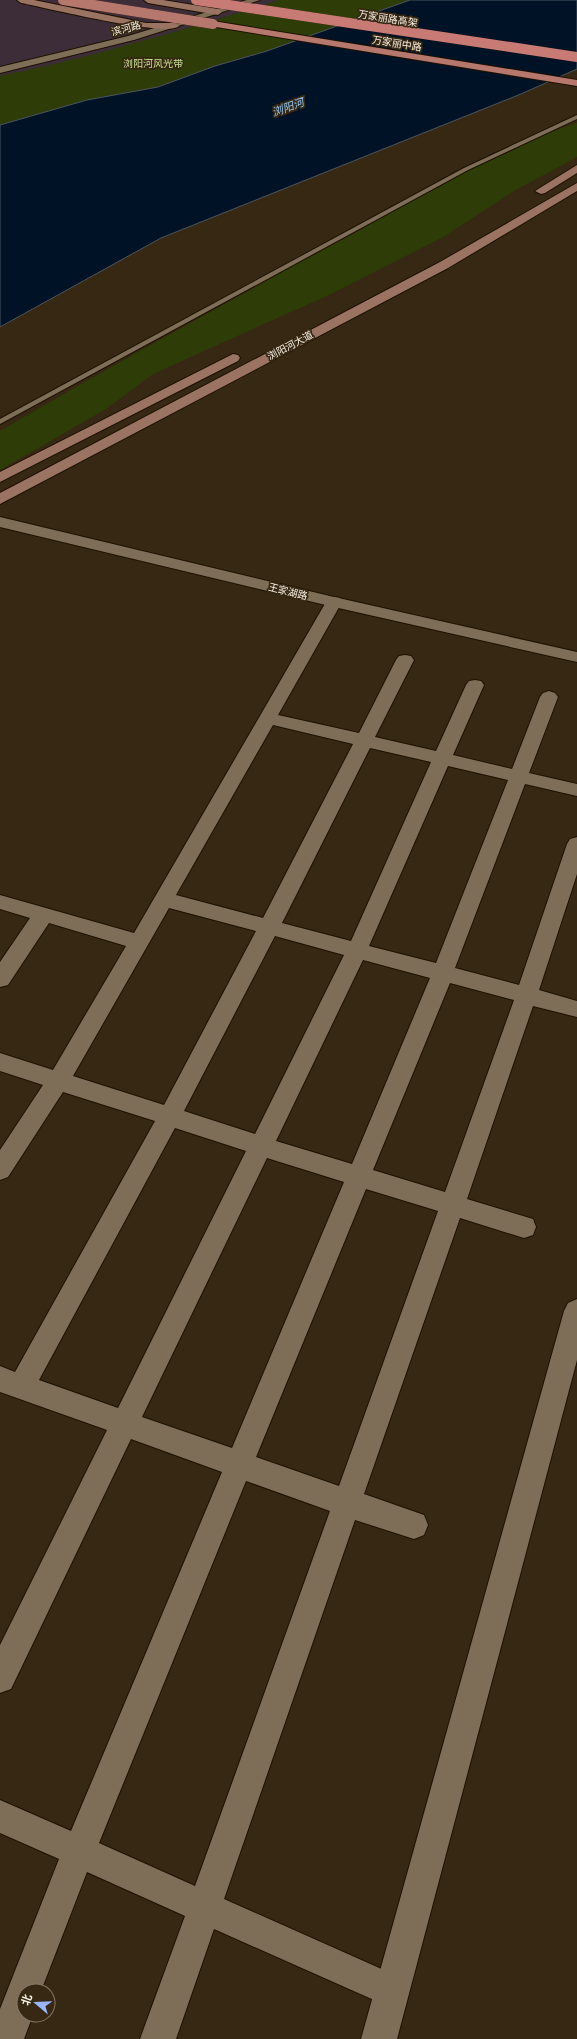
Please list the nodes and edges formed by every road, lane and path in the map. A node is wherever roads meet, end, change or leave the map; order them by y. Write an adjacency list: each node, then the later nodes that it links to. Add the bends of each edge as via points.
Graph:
1 (21, 0): 10 (main road)
2 (63, 0): 17 (main road, 万家丽中路, bridge)
3 (114, 0): 9 (main road, 万家丽中路)
4 (148, 0): 8 (main road)
5 (230, 0): 8 (street, 滨河路)
6 (251, 0): 12 (highway, 万家丽路高架)
7 (256, 0): 9 (street, 滨河路)
8 (197, 4): 9 (main road); 10 (street, 滨河路); 14 (highway, 万家丽路高架, bridge)
9 (221, 15): 11 (street, 滨河路); 13 (main road, 万家丽中路)
10 (146, 26): 11 (main road); 15 (street, 滨河路, via 74,47)
11 (174, 26): 16 (street, 滨河路)
12 (476, 32)
13 (366, 39)
14 (577, 57)
15 (0, 64)
16 (0, 70)
17 (577, 83)
18 (577, 117): 23 (lane, via 466,168)
19 (577, 168): 21 (main road)
20 (577, 186): 25 (main road, 浏阳河大道, via 444,265)
21 (531, 197)
22 (244, 353): 24 (main road)
23 (0, 422)
24 (0, 478)
25 (0, 499)
26 (0, 522): 27 (street, 王家湖路)
27 (334, 602): 28 (street, 王家湖路); 32 (street)
28 (577, 657)
29 (405, 660): 33 (street)
30 (475, 685): 34 (street)
31 (549, 698): 35 (street)
32 (267, 718): 33 (street); 38 (street)
33 (364, 740): 34 (street); 41 (street)
34 (442, 758): 35 (street); 43 (street)
35 (519, 775): 36 (street); 44 (street)
36 (577, 790)
37 (577, 844): 46 (street)
38 (164, 899): 41 (street); 42 (street)
39 (0, 902): 40 (street)
40 (44, 914): 42 (street); 45 (street)
41 (270, 927): 43 (street); 50 (street)
42 (139, 942): 49 (street)
43 (357, 950): 44 (street); 51 (street)
44 (443, 973): 46 (street); 53 (street)
45 (0, 979)
46 (526, 996): 47 (street); 54 (street)
47 (577, 1009)
48 (0, 1062): 49 (street)
49 (58, 1081): 50 (street); 52 (street)
50 (169, 1117): 51 (street); 57 (street)
51 (261, 1146): 53 (street); 58 (street)
52 (0, 1170)
53 (359, 1176): 54 (street); 59 (street)
54 (453, 1204): 55 (street); 60 (street)
55 (524, 1227)
56 (577, 1311): 67 (street)
57 (10, 1383): 58 (street)
58 (124, 1424): 59 (street); 62 (street)
59 (239, 1464): 60 (street); 64 (street)
60 (347, 1503): 61 (street); 65 (street)
61 (414, 1525)
62 (0, 1678)
63 (0, 1816): 64 (street)
64 (79, 1851): 65 (street); 66 (street)
65 (204, 1907): 67 (street); 70 (street)
66 (28, 1983)
67 (392, 1991): 71 (street)
68 (16, 2013): 69 (street)
69 (6, 2039)
70 (158, 2039)
71 (379, 2039)

